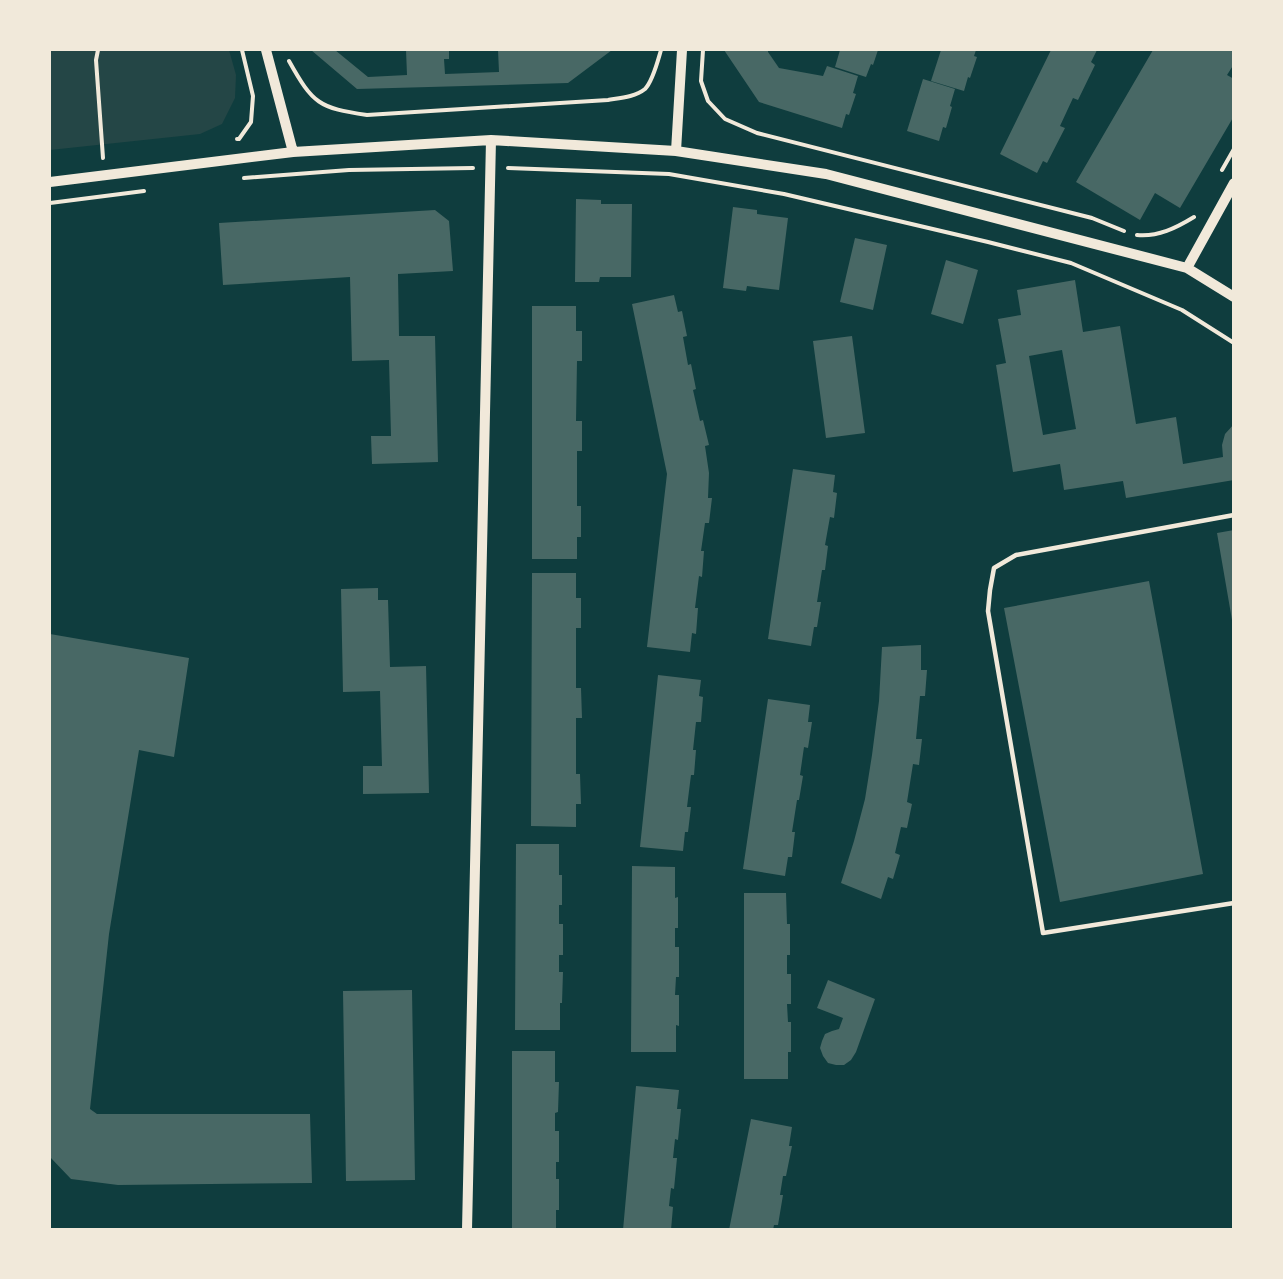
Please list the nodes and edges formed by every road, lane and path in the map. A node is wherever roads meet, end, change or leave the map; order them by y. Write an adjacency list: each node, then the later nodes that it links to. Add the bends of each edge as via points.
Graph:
1 (98, 50): 13 (path)
2 (242, 50): 9 (path, via 253,96 251,122 239,139)
3 (266, 50): 12 (street)
4 (661, 50): 7 (path, via 645,89 630,96 367,115 319,103 304,89)
5 (682, 50): 11 (street)
6 (703, 50): 21 (path, via 701,81 708,101 725,119 757,133 1092,218 1131,234 1149,236 1164,232)
7 (286, 56)
8 (491, 140): 11 (street); 12 (street); 14 (street)
9 (232, 142)
10 (1233, 149): 15 (path)
11 (676, 151): 22 (street, via 826,174)
12 (293, 152): 17 (street)
13 (103, 159)
14 (489, 168): 16 (path, via 350,170); 24 (path, via 669,174 795,197 1071,263 1182,310); 27 (street)
15 (1218, 177)
16 (236, 179)
17 (50, 182)
18 (1233, 183): 22 (street)
19 (155, 189): 20 (path)
20 (50, 203)
21 (1198, 214)
22 (1187, 268): 23 (street)
23 (1233, 297)
24 (1233, 343)
25 (1233, 515): 26 (lane, via 1016,555 994,568 988,611 1043,933)
26 (1233, 903)
27 (467, 1230)

